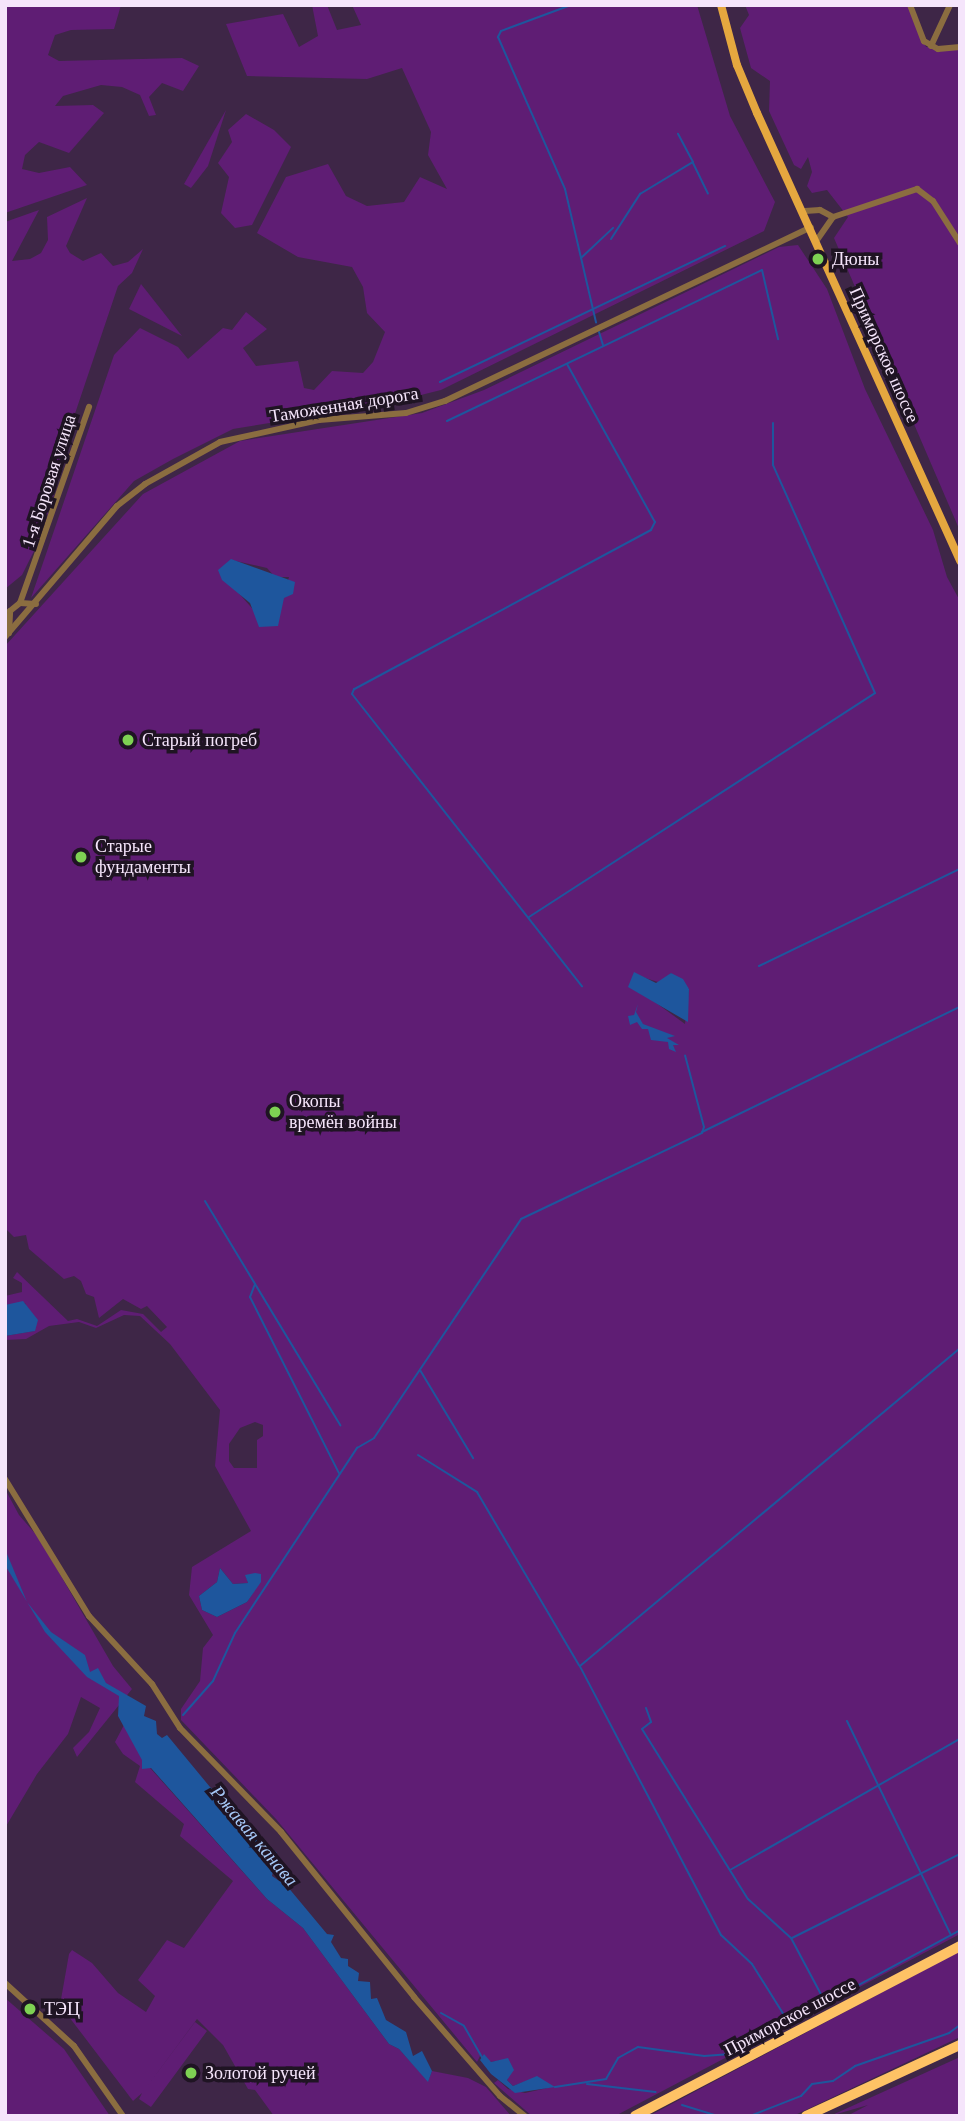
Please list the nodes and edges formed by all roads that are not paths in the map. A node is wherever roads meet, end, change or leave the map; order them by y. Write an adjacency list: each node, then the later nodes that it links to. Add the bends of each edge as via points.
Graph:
1 (721, 5): 6 (main road, Приморское шоссе, via 737,65)
2 (909, 5): 4 (street, via 918,31)
3 (950, 5): 4 (street)
4 (931, 46): 5 (street)
5 (960, 47)
6 (805, 211): 7 (street, via 820,210); 8 (main road, Приморское шоссе)
7 (833, 217): 9 (street); 10 (street, via 917,189 933,201)
8 (811, 227): 9 (main road, Приморское шоссе); 14 (street, Таможенная дорога, via 445,401 406,413 319,420 220,442 132,493)
9 (817, 240): 12 (main road, Приморское шоссе)
10 (960, 243)
11 (89, 407): 13 (street, 1-я Боровая улица)
12 (960, 561)
13 (20, 603): 14 (street); 15 (street, 1-я Боровая улица, via 7,619)
14 (36, 604): 15 (street, Таможенная дорога)
15 (7, 635)
16 (5, 1479): 21 (street, via 89,1616 152,1684 180,1728 281,1832 414,1997 500,2096)
17 (960, 1946): 22 (highway, Приморское шоссе)
18 (5, 1983): 20 (street, via 74,2046)
19 (960, 2045): 23 (highway)
20 (123, 2116)
21 (525, 2116)
22 (635, 2116)
23 (806, 2116)

